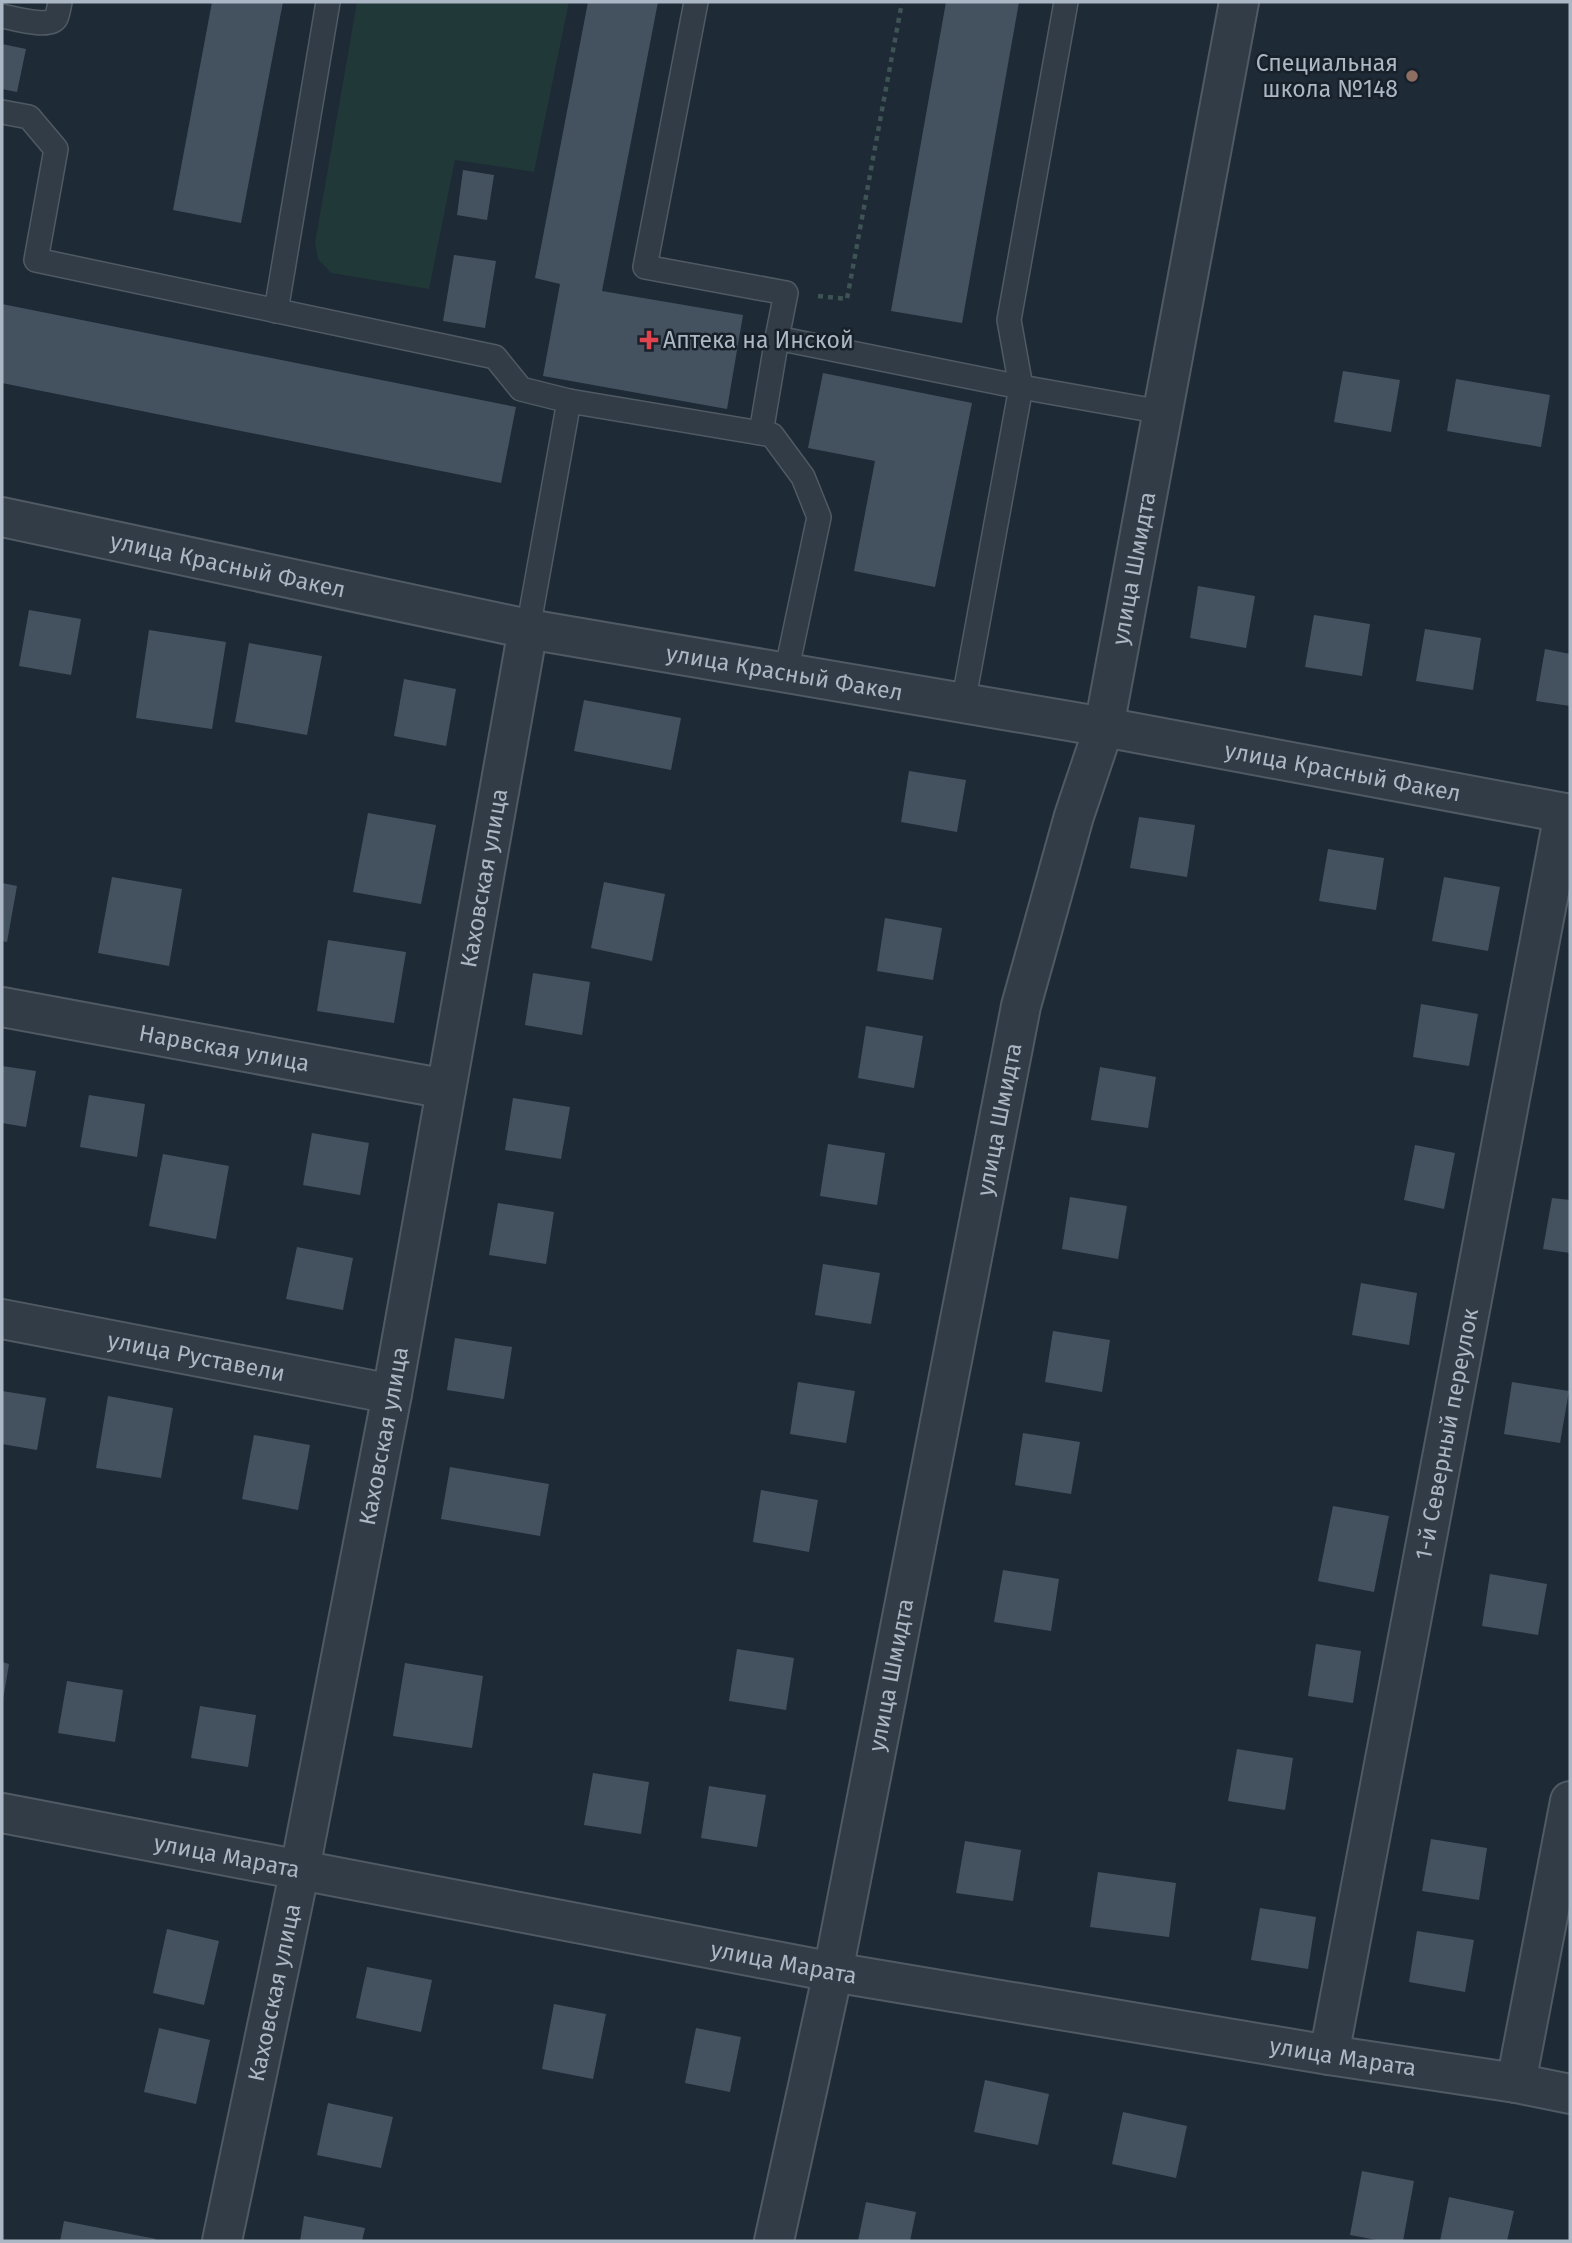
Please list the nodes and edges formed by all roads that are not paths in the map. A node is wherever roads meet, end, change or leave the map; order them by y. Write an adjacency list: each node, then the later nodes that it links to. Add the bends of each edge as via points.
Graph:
1 (60, 2): 6 (lane, via 57,18 45,24)
2 (328, 2): 8 (lane)
3 (696, 2): 9 (lane, via 645,267 786,293)
4 (1066, 2): 10 (lane, via 1009,320)
5 (1239, 2): 12 (street, улица Шмидта)
6 (2, 16)
7 (2, 112): 8 (lane, via 29,117 56,149 36,260)
8 (276, 311): 11 (lane, via 495,357 521,389)
9 (777, 338): 10 (lane); 13 (lane)
10 (1021, 387): 12 (lane); 17 (lane)
11 (569, 401): 13 (lane); 15 (lane)
12 (1162, 412): 18 (street, улица Шмидта)
13 (761, 433): 16 (lane, via 772,435 803,477 819,517)
14 (2, 517): 15 (street, улица Красный Факел)
15 (528, 629): 16 (street, улица Красный Факел); 21 (street, Каховская улица)
16 (786, 673): 17 (street, улица Красный Факел)
17 (963, 704): 18 (street, улица Красный Факел)
18 (1104, 727): 19 (street, улица Красный Факел); 27 (street, улица Шмидта, via 1021,1006)
19 (1567, 814): 28 (street, 1-й Северный переулок)
20 (2, 1007): 21 (street, Нарвская улица)
21 (446, 1089): 23 (street, Каховская улица)
22 (2, 1319): 23 (street, улица Руставели)
23 (392, 1394): 26 (street, Каховская улица)
24 (1570, 1801): 29 (street)
25 (2, 1813): 26 (street, улица Марата)
26 (300, 1869): 27 (street, улица Марата); 31 (street, Каховская улица)
27 (833, 1972): 28 (street, улица Марата); 32 (street, улица Шмидта)
28 (1329, 2055): 29 (street, улица Марата)
29 (1517, 2083): 30 (street, улица Марата)
30 (1570, 2094)
31 (222, 2241)
32 (774, 2241)

